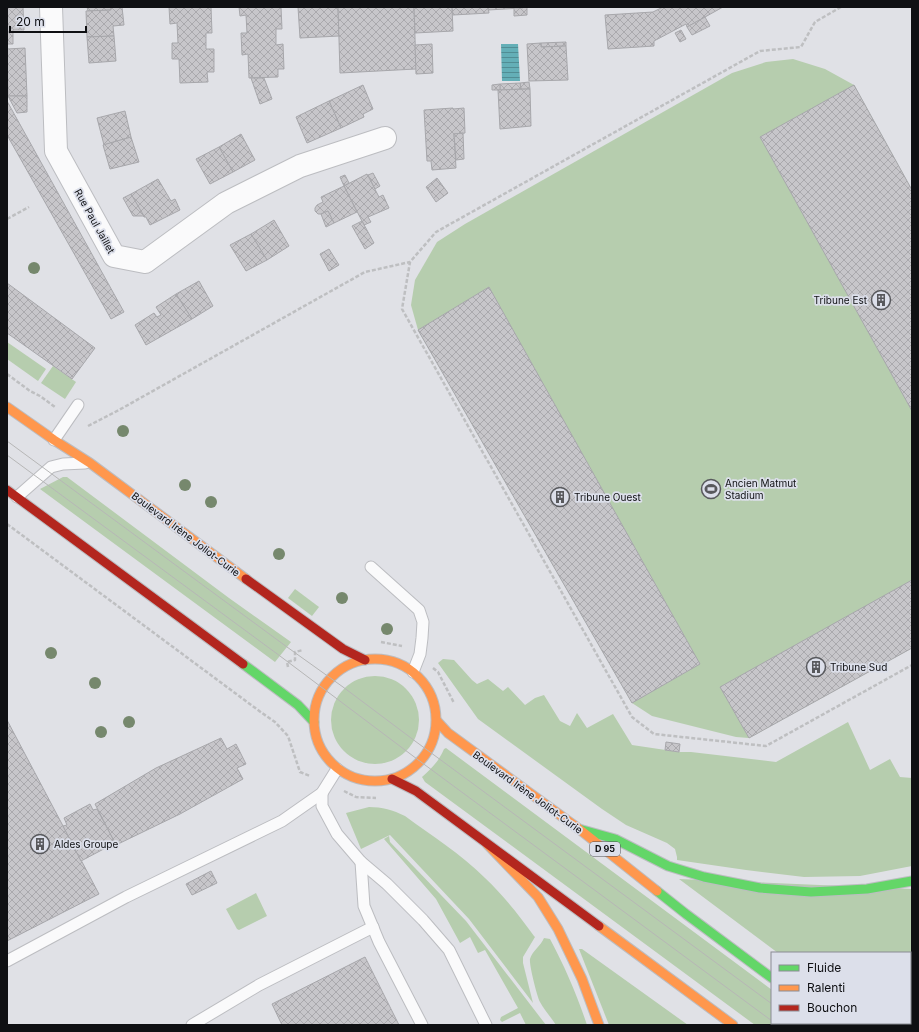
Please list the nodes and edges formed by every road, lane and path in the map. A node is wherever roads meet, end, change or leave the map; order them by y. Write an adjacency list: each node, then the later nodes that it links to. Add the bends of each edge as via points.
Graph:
1 (51, 7): 3 (street, Rue Paul Jaillet, via 56,151 114,256 145,262 226,204 300,166)
2 (841, 7): 6 (path, via 815,22 801,47 760,51 436,232)
3 (385, 138)
4 (29, 207): 5 (path)
5 (7, 219)
6 (410, 262): 9 (path, via 365,272); 17 (path, via 402,309 632,717 654,734 766,746)
7 (78, 405): 10 (lane)
8 (7, 407): 10 (main road, Boulevard Irène Joliot-Curie)
9 (84, 429)
10 (54, 440): 11 (main road, Boulevard Irène Joliot-Curie)
11 (90, 463): 13 (lane, via 51,467); 15 (main road, Boulevard Irène Joliot-Curie)
12 (7, 490): 13 (main road)
13 (17, 496): 19 (main road)
14 (371, 567): 18 (lane, via 419,610 423,622 422,638 420,654)
15 (313, 628): 16 (main road, Boulevard Irène Joliot-Curie, via 343,649); 19 (path, via 314,647 295,652 295,660 288,662 290,679)
16 (365, 660): 18 (main road, via 391,661); 22 (main road, via 341,669 331,678 318,699 314,710)
17 (912, 665)
18 (413, 672): 21 (main road, via 426,686 434,703)
19 (271, 685): 20 (path); 22 (main road, via 298,705)
20 (262, 713)
21 (437, 721): 24 (main road, via 435,736 421,762); 26 (main road, Boulevard Irène Joliot-Curie / D 95, via 448,733)
22 (314, 722): 23 (main road, via 317,740 325,756)
23 (337, 769): 24 (main road, via 363,780 378,782); 25 (lane)
24 (392, 779): 27 (main road, via 416,791)
25 (322, 793): 28 (lane, via 322,806 337,834); 31 (lane, via 282,820 126,897)
26 (579, 829): 29 (main road, via 614,839 668,866 704,877 760,888 818,892 867,889); 32 (main road, Boulevard Irène Joliot-Curie / D 95)
27 (487, 844): 36 (main road, via 538,897 571,955); 37 (main road)
28 (361, 862): 30 (lane, via 364,906); 35 (lane, via 423,920 449,950)
29 (912, 881)
30 (373, 927): 33 (lane, via 259,985); 34 (lane)
31 (7, 961)
32 (771, 977)
33 (192, 1025)
34 (422, 1025)
35 (486, 1025)
36 (599, 1025)
37 (732, 1025)

